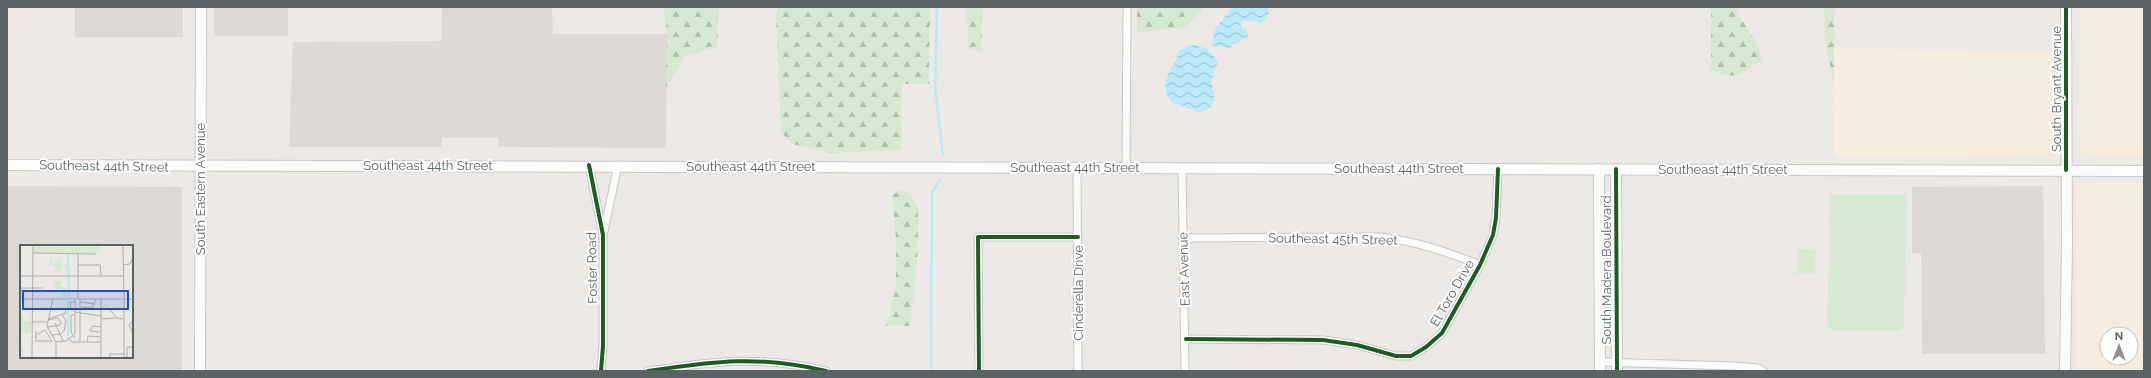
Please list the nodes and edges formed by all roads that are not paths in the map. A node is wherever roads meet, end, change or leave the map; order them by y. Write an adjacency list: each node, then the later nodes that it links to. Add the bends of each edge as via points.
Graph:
1 (201, 7): 7 (main road, South Eastern Avenue)
2 (1127, 7): 9 (street)
3 (2066, 7): 14 (main road, South Bryant Avenue)
4 (7, 164): 7 (main road, Southeast 44th Street)
5 (589, 165): 6 (main road, Southeast 44th Street); 7 (main road, Southeast 44th Street); 16 (street, Foster Road)
6 (618, 165): 8 (main road, Southeast 44th Street); 16 (street, Foster Road)
7 (200, 166): 23 (main road, South Eastern Avenue)
8 (1077, 168): 9 (main road, Southeast 44th Street); 17 (street, Cinderella Drive)
9 (1126, 168): 10 (main road, Southeast 44th Street)
10 (1182, 168): 11 (main road, Southeast 44th Street); 18 (street, East Avenue)
11 (1498, 169): 12 (main road, Southeast 44th Street); 19 (street, El Toro Drive, via 1493,236)
12 (1599, 169): 13 (main road, Southeast 44th Street); 21 (main road, South Madera Boulevard)
13 (1616, 169): 14 (main road, Southeast 44th Street); 22 (main road, South Madera Boulevard)
14 (2066, 170): 15 (main road, Southeast 44th Street); 31 (main road, South Bryant Avenue)
15 (2144, 170)
16 (603, 235): 24 (street, Foster Road)
17 (1078, 237): 27 (street, via 978,237); 28 (street, Cinderella Drive)
18 (1182, 238): 19 (street, Southeast 45th Street, via 1380,237 1440,249); 20 (street, East Avenue)
19 (1480, 265): 20 (street, El Toro Drive, via 1442,333 1411,356 1396,356 1357,345 1323,340)
20 (1186, 340): 29 (street, East Avenue)
21 (1600, 366): 22 (street)
22 (1617, 367): 30 (street, via 1733,366 1758,368)
23 (200, 371)
24 (601, 371)
25 (648, 371): 26 (street, via 740,360 794,363)
26 (826, 371)
27 (979, 371)
28 (1078, 371)
29 (1185, 371)
30 (1763, 371)
31 (2065, 371)

